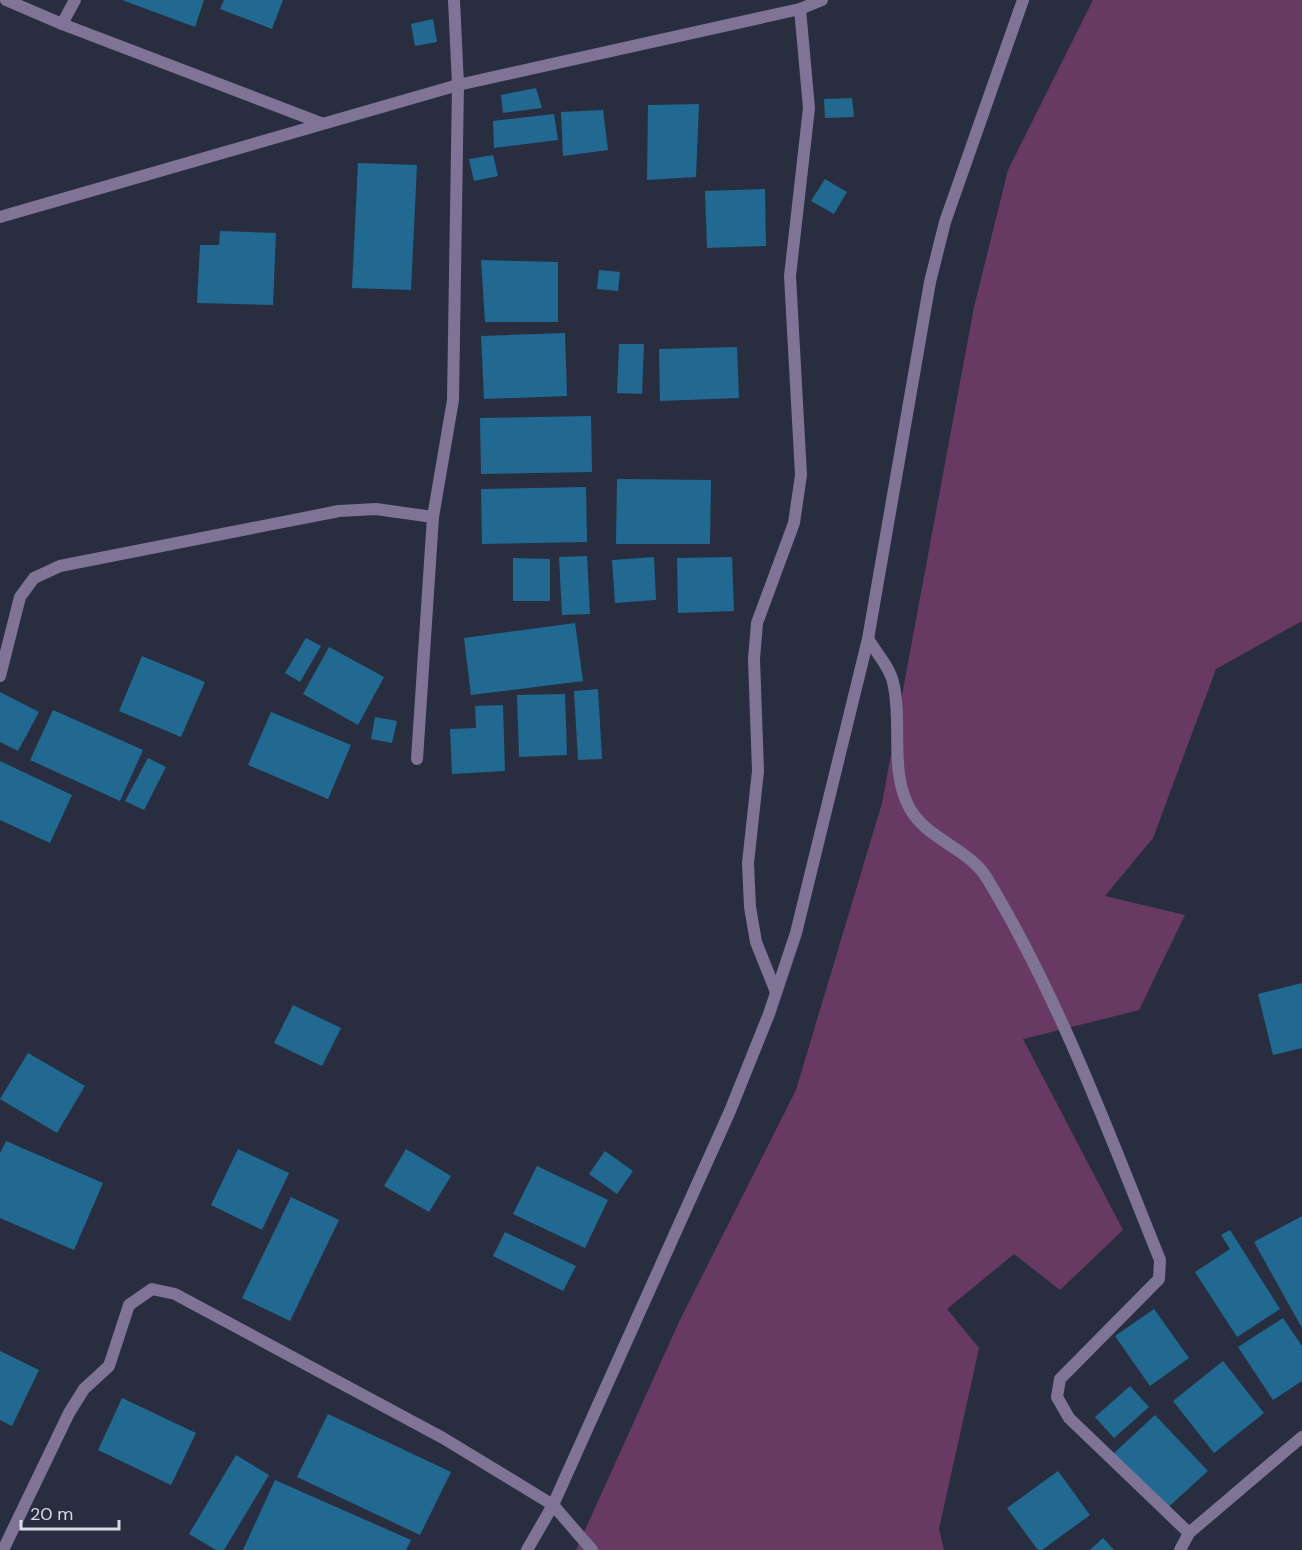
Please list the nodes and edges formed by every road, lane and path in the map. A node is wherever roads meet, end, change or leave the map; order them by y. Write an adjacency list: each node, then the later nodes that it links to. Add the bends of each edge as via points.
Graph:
1 (6, 0): 7 (street)
2 (75, 0): 7 (street)
3 (454, 0): 8 (street)
4 (822, 0): 6 (street)
5 (1023, 0): 12 (street, via 945,222 930,282)
6 (800, 9): 8 (street); 15 (street, via 809,108 790,276 801,475 794,523 757,623 754,659 758,771 748,863 756,942)
7 (62, 24): 9 (street)
8 (458, 85): 9 (street); 11 (street, via 453,400)
9 (321, 123): 10 (street)
10 (0, 217)
11 (433, 517): 13 (street, via 376,509 339,511 60,566 34,578 20,597); 14 (street)
12 (868, 639): 15 (street, via 796,933); 18 (street, via 893,680 900,786 910,810 987,877 1065,1023 1160,1260 1159,1279 1060,1379 1057,1397 1069,1418)
13 (0, 676)
14 (417, 759)
15 (776, 992): 17 (street, via 730,1111)
16 (1302, 1437): 18 (street)
17 (553, 1505): 19 (street, via 443,1438 175,1294 152,1288 129,1305 109,1366 84,1389 69,1413); 20 (street); 21 (street)
18 (1189, 1533): 22 (street)
19 (3, 1550)
20 (527, 1550)
21 (592, 1550)
22 (1180, 1550)

